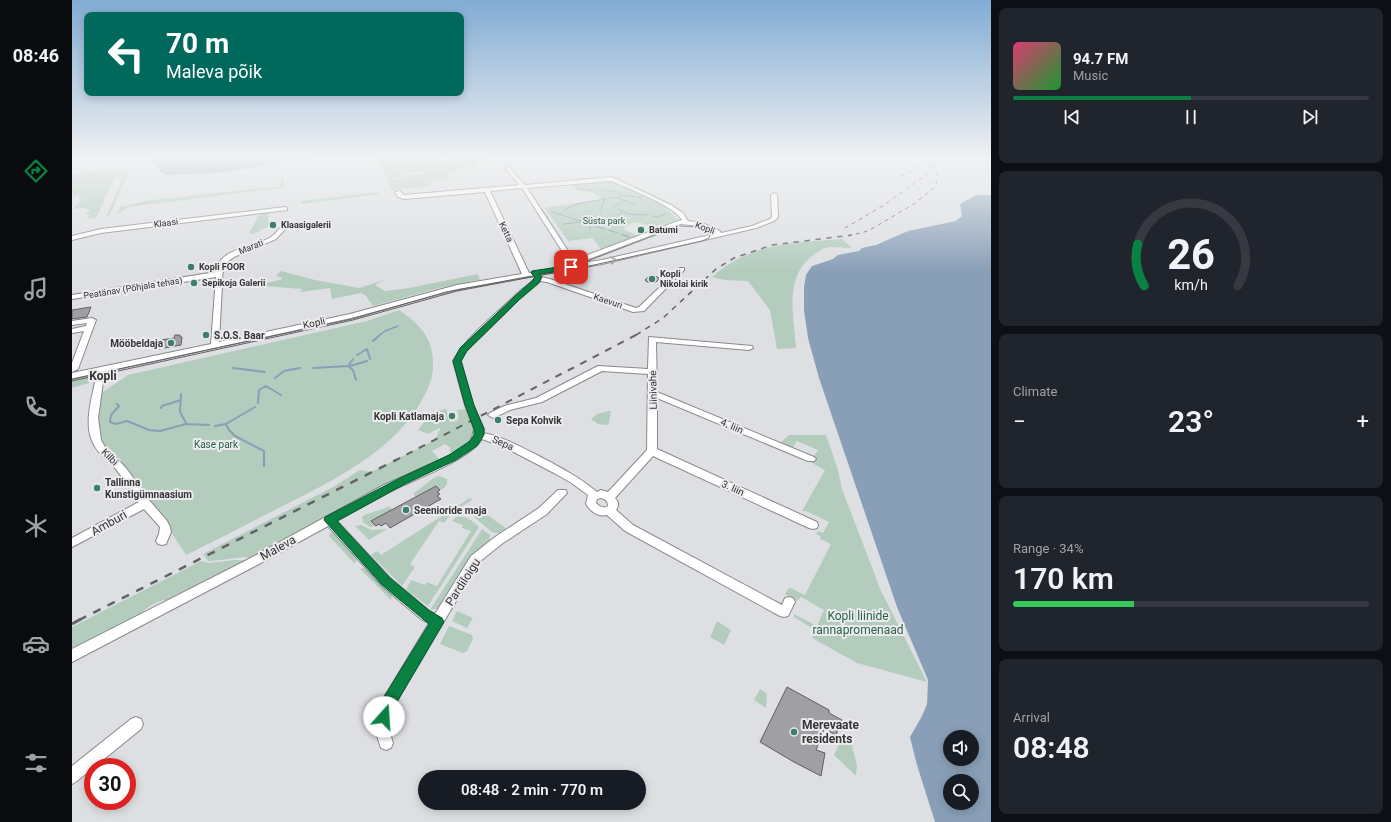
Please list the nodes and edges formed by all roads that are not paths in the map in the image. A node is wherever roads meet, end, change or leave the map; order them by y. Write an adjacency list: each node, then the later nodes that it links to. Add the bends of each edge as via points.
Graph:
1 (400, 195): 2 (street)
2 (423, 195)
3 (489, 195): 15 (street, Ketta)
4 (530, 195): 12 (street)
5 (647, 195): 8 (street, via 681,214)
6 (774, 195): 10 (street, via 775,217 772,220 740,230)
7 (285, 209): 11 (street, Klaasi, via 101,230)
8 (686, 222): 10 (street, Kopli, via 700,224); 12 (street, Kopli, via 674,224)
9 (287, 224): 14 (street, Marati, via 273,238 224,260 220,265)
10 (716, 233): 12 (street, Kopli, one-way to 10, via 618,259)
11 (72, 238)
12 (574, 265): 16 (street, Kopli)
13 (682, 269): 16 (street, Kaevuri, via 641,309 632,309)
14 (219, 274): 17 (street, Peatänav (Põhjala tehas)); 21 (street, Marati)
15 (526, 274): 16 (street, Kopli); 21 (street, Kopli, via 457,287 385,307)
16 (536, 276): 29 (street, Sepa, via 463,350 457,361)
17 (72, 297)
18 (72, 323): 19 (street, via 92,320)
19 (90, 328): 20 (street); 23 (street)
20 (72, 331)
21 (215, 345): 25 (street, Kopli)
22 (749, 348): 24 (street, Liinivahe, via 652,339)
23 (72, 370)
24 (653, 372): 27 (street, Liinivahe); 28 (street, via 601,368 539,400 507,408)
25 (72, 376)
26 (99, 382): 35 (street, Kilbi, via 93,426 97,442 101,450 114,460 130,479)
27 (653, 393): 30 (street, Liinivahe); 31 (street, 4. liin)
28 (493, 415)
29 (479, 435): 33 (street, Sepa, via 493,437 508,444 576,480); 37 (street, Maleva, via 474,444 464,452 394,485)
30 (652, 451): 34 (street); 38 (street, 3. liin)
31 (811, 459)
32 (562, 493): 42 (street, Pardiloigu, via 543,511 475,559)
33 (595, 496): 34 (street, via 601,494); 36 (street, via 590,502 592,507 600,512)
34 (610, 497): 36 (street, via 614,504)
35 (145, 503): 39 (street, Kilbi, via 164,525 166,535); 40 (street, Amburi)
36 (609, 510): 41 (street, via 629,528 784,612)
37 (329, 520): 42 (street, via 386,582); 43 (street, Maleva)
38 (813, 525)
39 (162, 541)
40 (72, 543)
41 (789, 602)
42 (438, 622): 45 (street, Pardiloigu, via 387,704 382,730)
43 (72, 656)
44 (136, 724): 46 (street)
45 (386, 743)
46 (72, 776)

